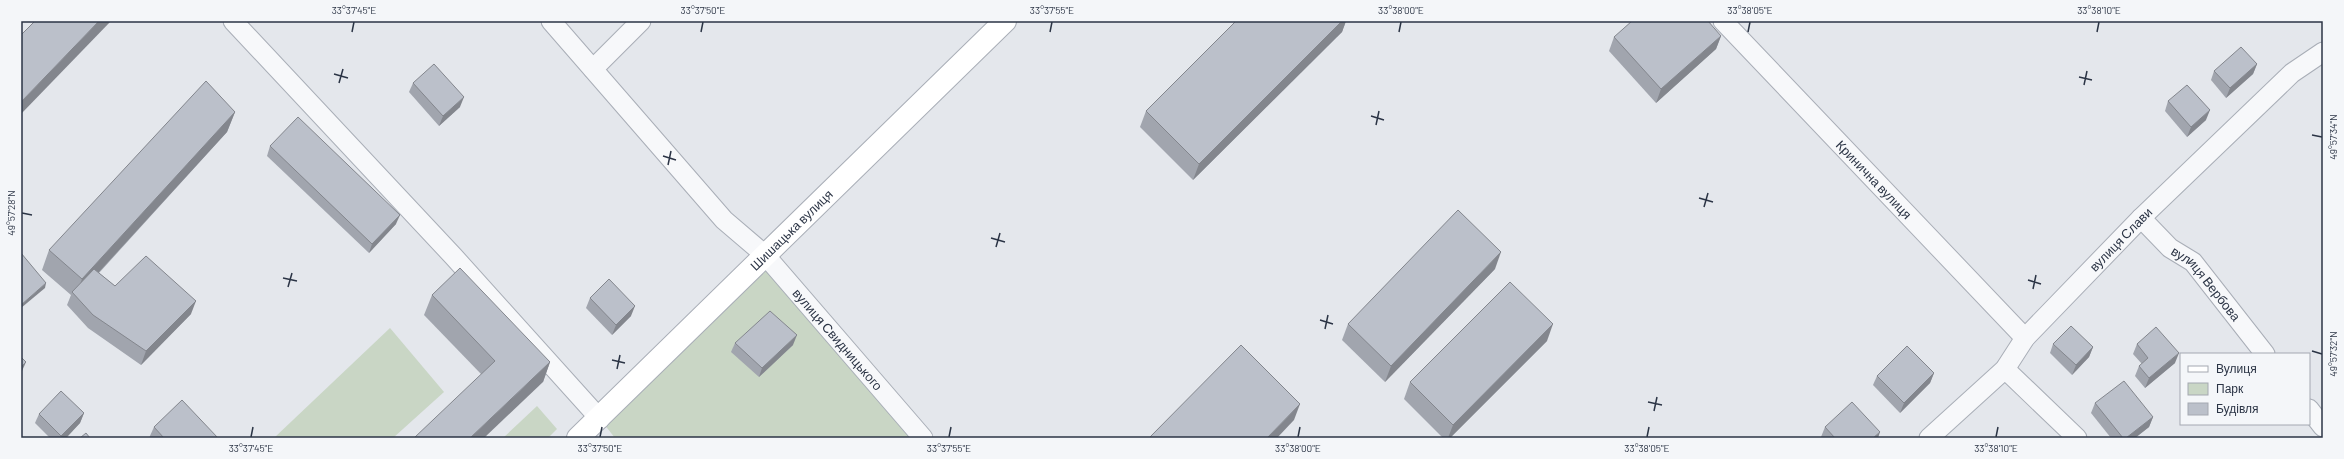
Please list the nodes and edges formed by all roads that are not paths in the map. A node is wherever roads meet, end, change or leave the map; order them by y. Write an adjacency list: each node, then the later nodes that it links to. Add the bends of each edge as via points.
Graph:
1 (233, 21): 14 (street, via 454,257)
2 (551, 21): 7 (street, вулиця Свидницького)
3 (641, 21): 7 (street)
4 (1005, 21): 9 (street, Шишацька вулиця)
5 (1723, 21): 10 (street, Кринична вулиця)
6 (2323, 52): 8 (street, вулиця Слави, via 2292,73)
7 (593, 69): 9 (street, вулиця Свидницького, via 724,220)
8 (2141, 218): 10 (street, вулиця Слави); 11 (street, вулиця Вербова, via 2170,248 2193,262)
9 (757, 249): 14 (street, Шишацька вулиця); 17 (street, вулиця Свидницького)
10 (2025, 338): 12 (street, вулиця Слави)
11 (2264, 353)
12 (2005, 369): 18 (street, вулиця Слави); 19 (street)
13 (2310, 410): 15 (street)
14 (600, 419): 16 (street, Шишацька вулиця)
15 (2323, 427)
16 (578, 438)
17 (923, 438)
18 (1929, 438)
19 (2077, 438)

